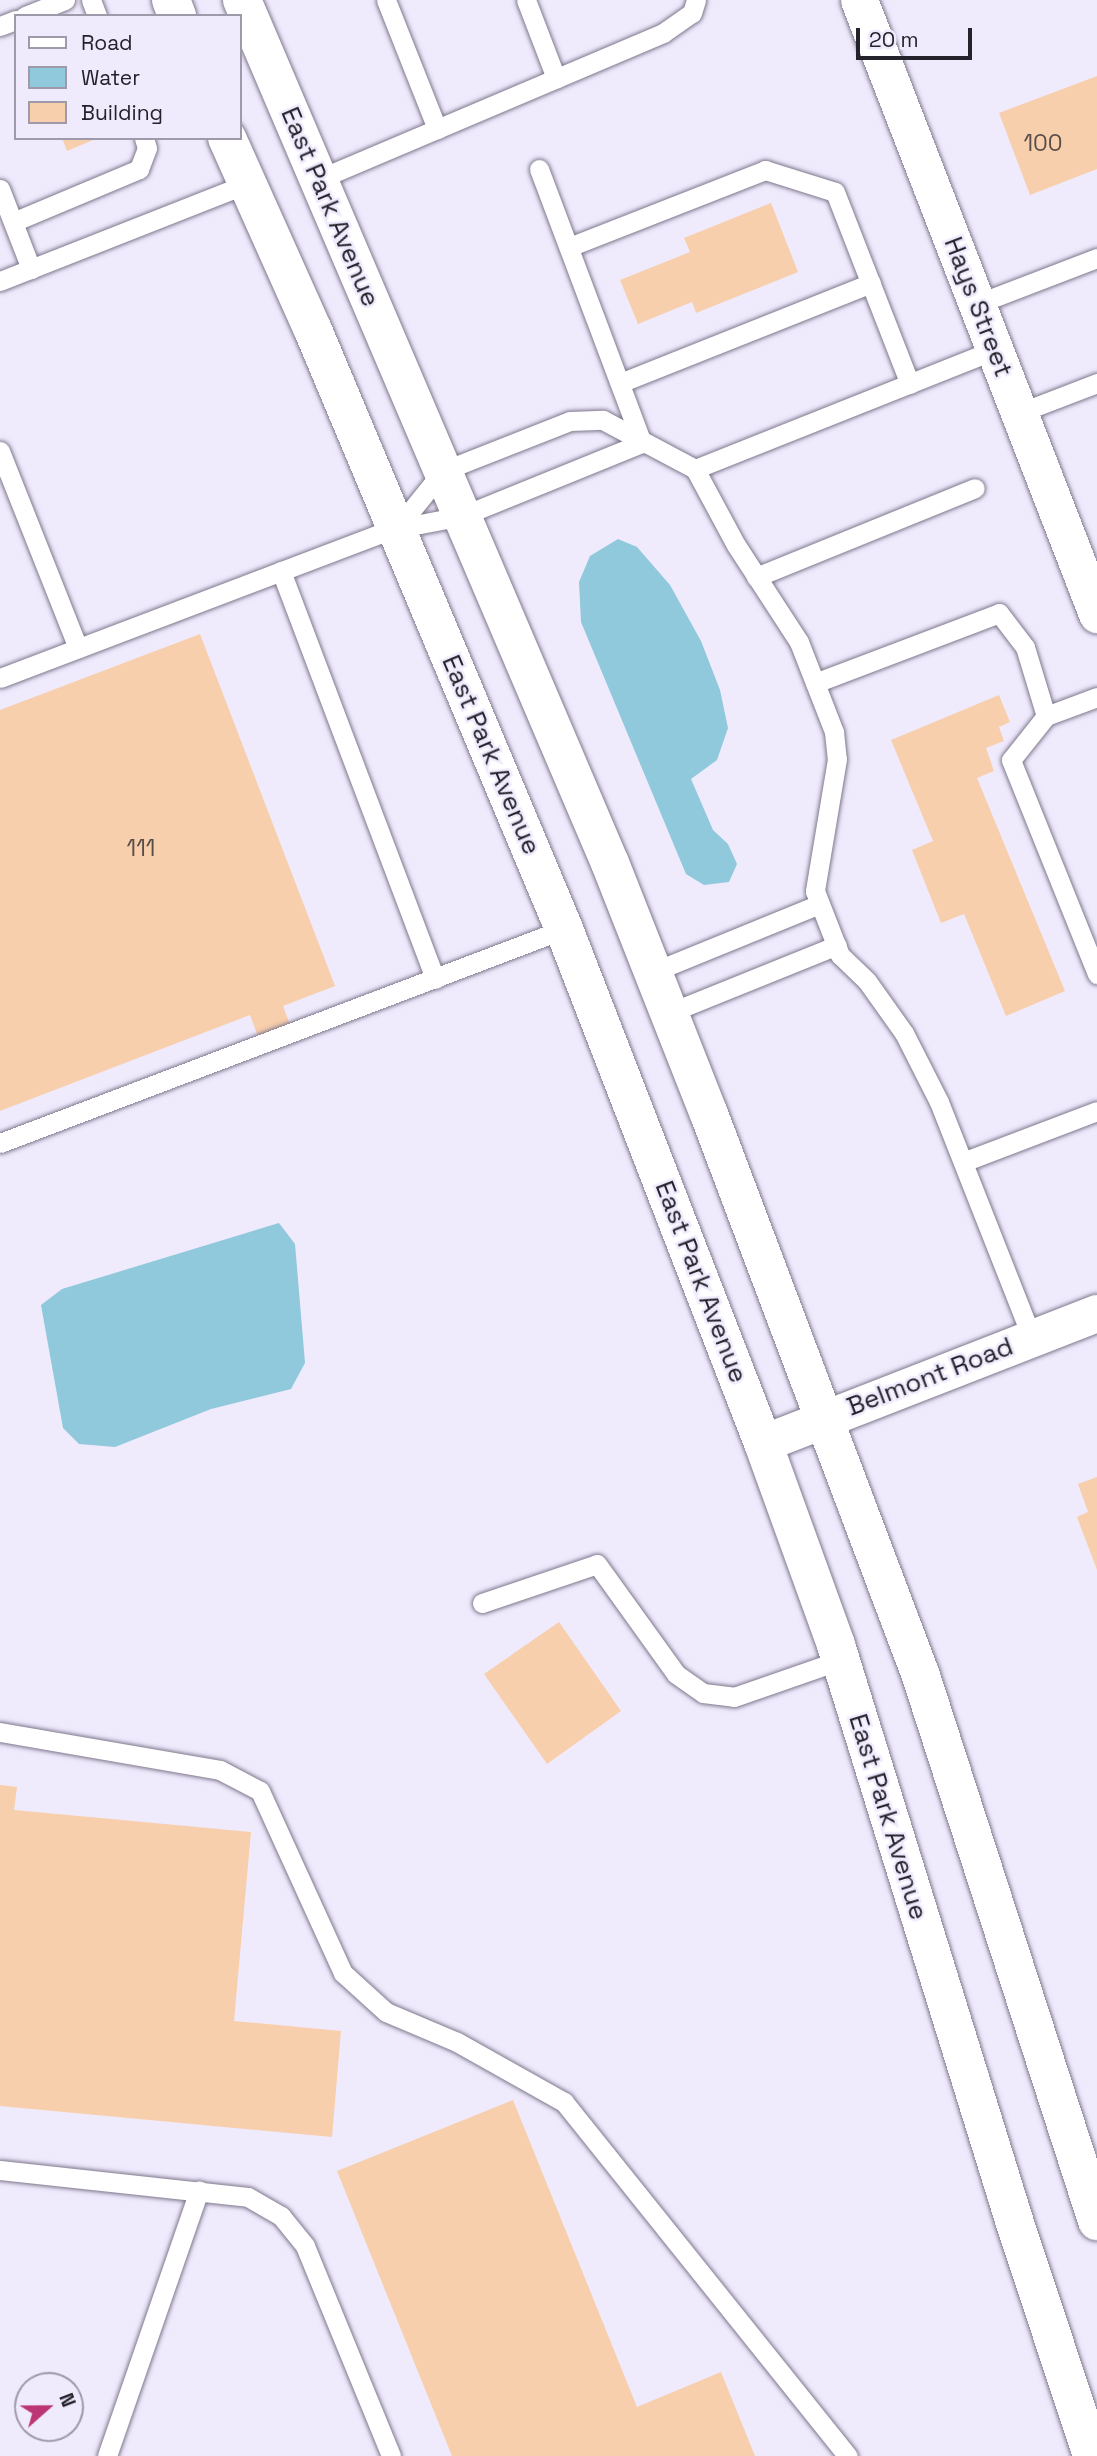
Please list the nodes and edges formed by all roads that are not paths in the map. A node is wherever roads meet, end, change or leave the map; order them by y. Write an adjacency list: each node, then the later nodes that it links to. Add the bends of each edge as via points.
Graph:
1 (65, 0): 7 (lane)
2 (242, 0): 13 (main road, East Park Avenue)
3 (386, 0): 9 (lane)
4 (526, 0): 8 (lane)
5 (696, 0): 8 (lane, via 692,13 663,33)
6 (859, 0): 22 (street, Hays Street)
7 (30, 14)
8 (556, 78): 9 (lane)
9 (438, 129): 13 (lane)
10 (145, 140): 16 (lane, via 147,148 139,169)
11 (228, 140): 14 (main road, East Park Avenue)
12 (540, 169): 17 (lane)
13 (318, 179): 31 (main road, East Park Avenue)
14 (246, 184): 19 (lane); 34 (main road, East Park Avenue)
15 (0, 189): 16 (lane)
16 (13, 222): 19 (lane)
17 (569, 247): 21 (lane, via 765,170 835,192); 24 (lane)
18 (1097, 258): 22 (lane)
19 (31, 269): 20 (lane)
20 (0, 281)
21 (871, 283): 24 (lane); 26 (lane)
22 (976, 304): 23 (street, Hays Street)
23 (994, 350): 26 (lane); 27 (street, Hays Street)
24 (620, 383): 28 (lane)
25 (1097, 383): 27 (lane)
26 (910, 384): 30 (lane)
27 (1019, 413): 37 (street, Hays Street)
28 (642, 443): 30 (lane); 31 (lane, via 603,421 569,421); 33 (lane)
29 (0, 451): 38 (lane)
30 (695, 469): 36 (lane)
31 (443, 471): 33 (main road, East Park Avenue); 34 (lane)
32 (975, 488): 36 (lane)
33 (462, 516): 34 (lane); 46 (main road, East Park Avenue)
34 (397, 528): 35 (lane); 44 (main road, East Park Avenue)
35 (281, 571): 38 (lane); 48 (lane)
36 (757, 577): 40 (lane, via 799,642)
37 (1097, 614)
38 (78, 648): 39 (lane)
39 (0, 678)
40 (815, 683): 42 (lane, via 999,613 1025,646); 43 (lane, via 834,732 837,759 815,891)
41 (1097, 698): 42 (lane)
42 (1046, 716): 47 (lane, via 1011,760)
43 (820, 904): 45 (lane); 46 (lane)
44 (564, 929): 48 (lane); 56 (main road, East Park Avenue)
45 (837, 945): 49 (lane); 52 (lane, via 904,1033)
46 (653, 972): 49 (main road, East Park Avenue)
47 (1097, 974)
48 (435, 979): 51 (lane)
49 (669, 1013): 55 (main road, East Park Avenue)
50 (1097, 1111): 52 (lane)
51 (0, 1143)
52 (963, 1162): 54 (lane)
53 (1097, 1313): 54 (street, Belmont Road)
54 (1032, 1338): 55 (street, Belmont Road)
55 (825, 1418): 56 (street, Belmont Road); 62 (main road, East Park Avenue, via 921,1676)
56 (763, 1443): 58 (main road, East Park Avenue)
57 (482, 1603): 58 (lane, via 597,1564 676,1674 703,1693 734,1697)
58 (840, 1660): 66 (main road, East Park Avenue, via 1009,2207)
59 (0, 1732): 65 (lane, via 220,1770 260,1791 343,1973 386,2012 457,2042 564,2102)
60 (0, 2170): 61 (lane)
61 (200, 2190): 63 (lane); 64 (lane, via 248,2197 281,2216 305,2246)
62 (1097, 2221)
63 (107, 2456)
64 (391, 2456)
65 (848, 2456)
66 (1092, 2456)

